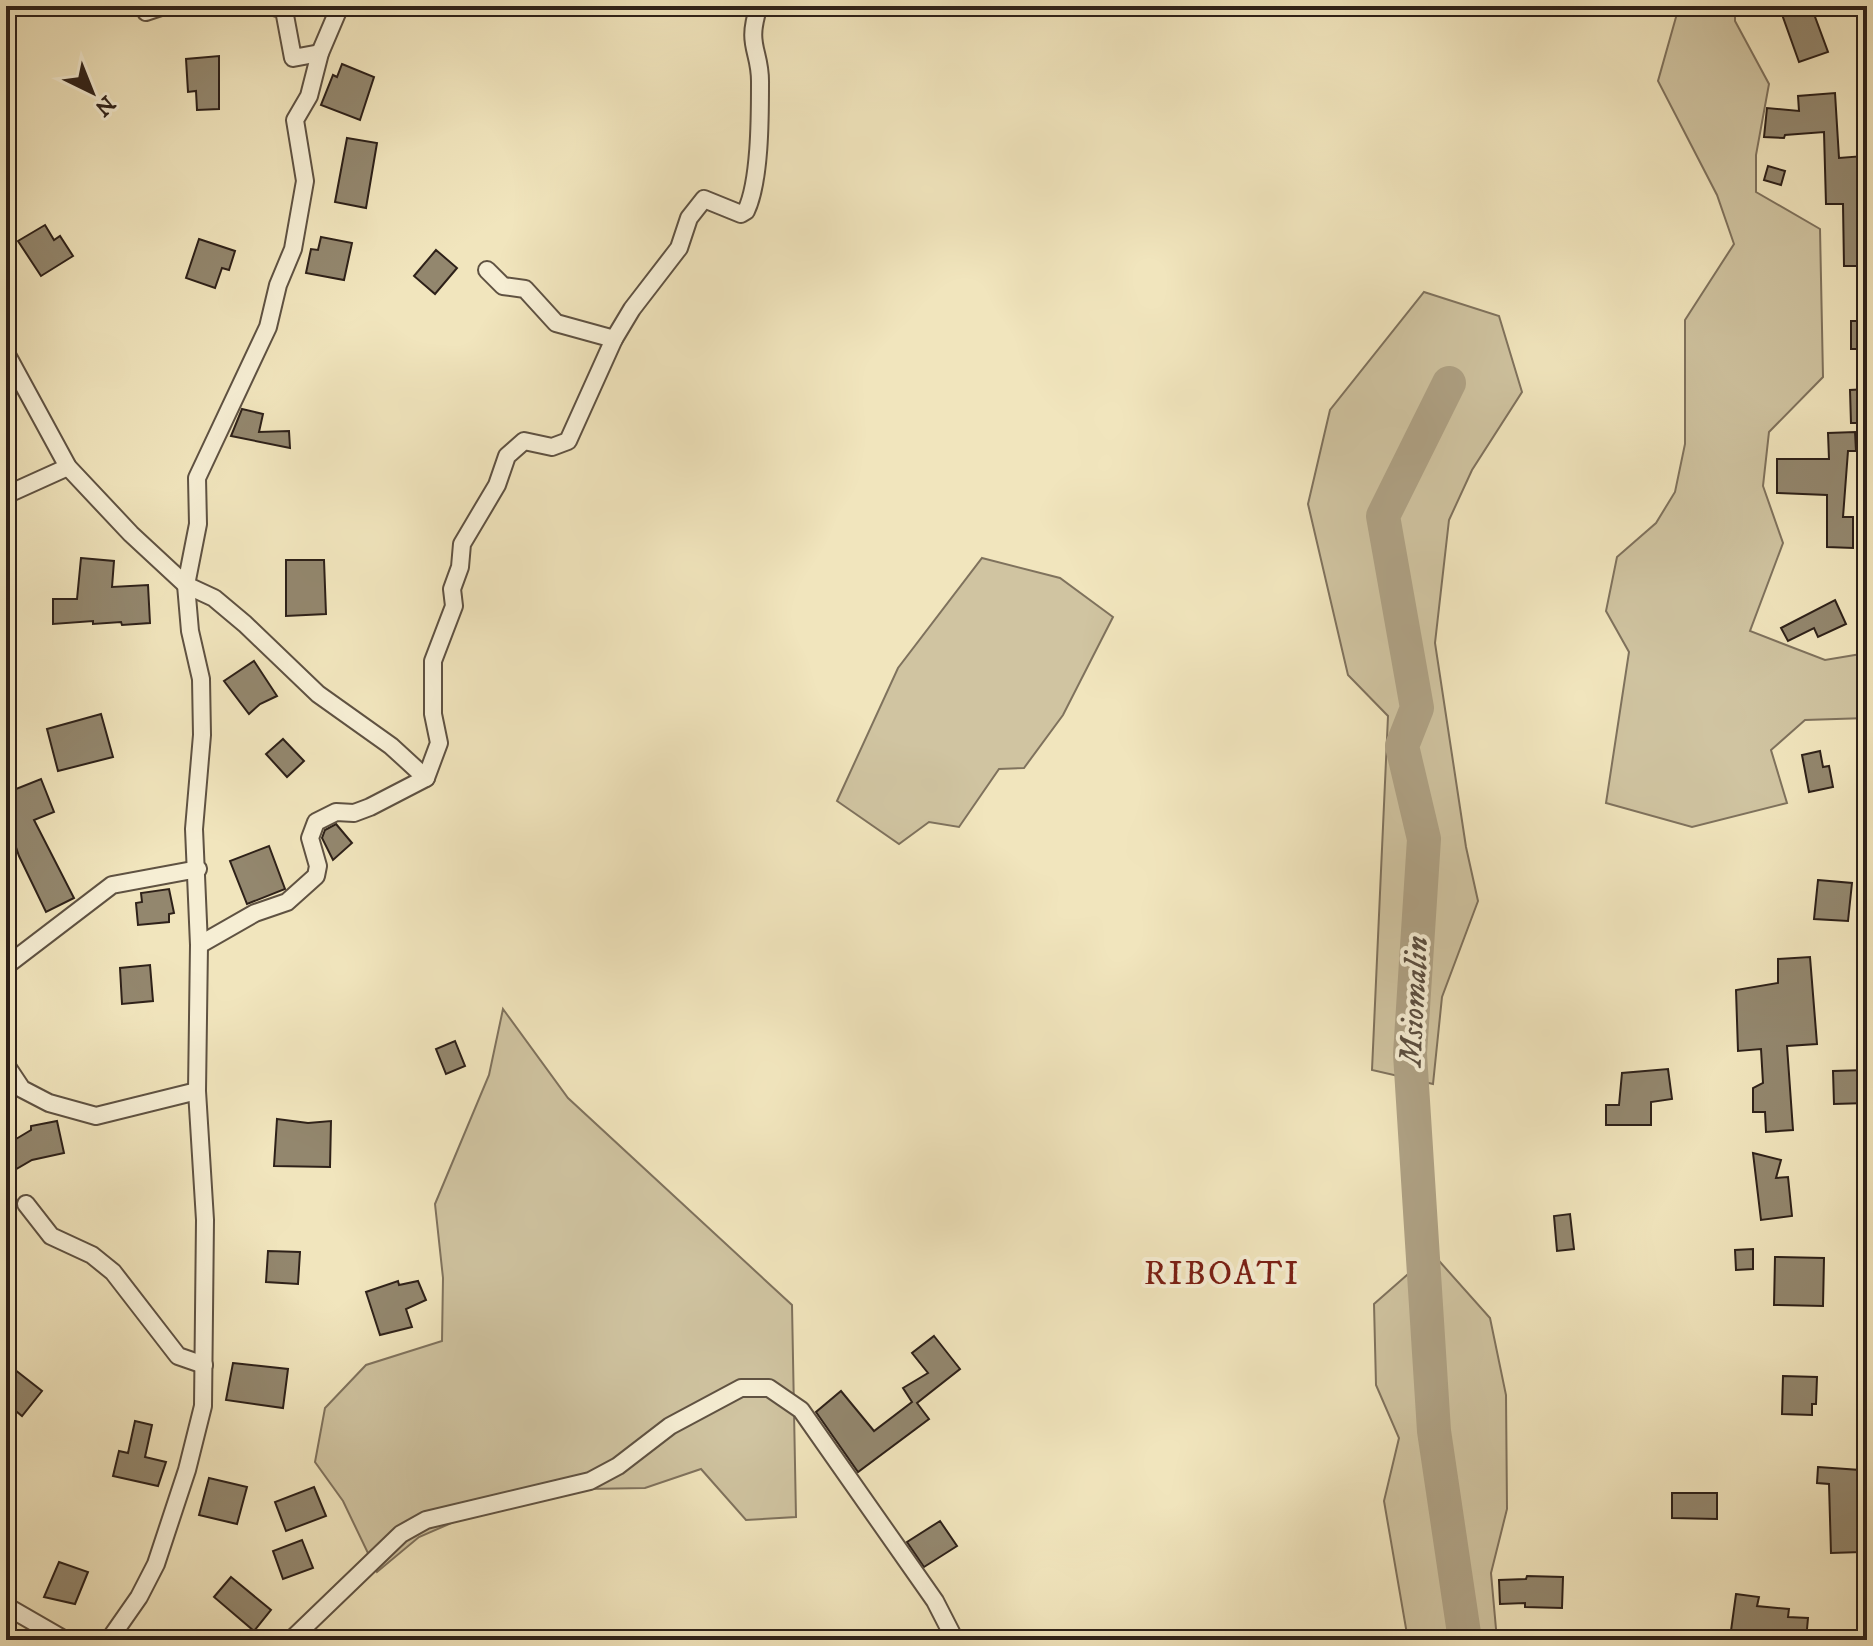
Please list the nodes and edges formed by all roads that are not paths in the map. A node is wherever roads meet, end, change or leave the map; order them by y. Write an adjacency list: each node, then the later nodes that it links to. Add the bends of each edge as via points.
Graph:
1 (164, 6): 5 (street)
2 (270, 6): 6 (street, via 284,10 293,58)
3 (340, 6): 6 (street)
4 (759, 6): 8 (street, via 752,28 761,82 753,196 741,214 704,199 689,218 679,248)
5 (146, 12)
6 (320, 53): 12 (street, via 309,96 295,120 305,181 293,249 268,327 197,478 198,524)
7 (487, 270): 8 (street, via 503,286 525,289 556,323)
8 (614, 339): 13 (street, via 568,441 552,447 524,441 514,446 462,544 452,589 454,606 433,661 439,743)
9 (6, 353): 10 (street)
10 (68, 467): 11 (street); 12 (street)
11 (6, 495)
12 (186, 585): 13 (street, via 214,598 318,694); 14 (street, via 201,679 194,829)
13 (426, 778): 15 (street, via 370,807 336,812 316,822 310,838 316,876 287,902 255,913)
14 (198, 869): 15 (street); 16 (street, via 112,885)
15 (199, 945): 18 (street)
16 (6, 966)
17 (6, 1065): 18 (street, via 22,1089 96,1116)
18 (197, 1091): 20 (street, via 205,1220)
19 (26, 1204): 20 (street, via 51,1236 92,1255 113,1272 178,1356)
20 (204, 1365): 23 (street, via 203,1406 156,1564)
21 (6, 1606): 22 (street)
22 (65, 1640)
23 (109, 1640)
24 (291, 1640): 25 (street, via 401,1534 426,1520 590,1481 670,1426 741,1388 769,1388 801,1410 935,1601)
25 (955, 1640)

